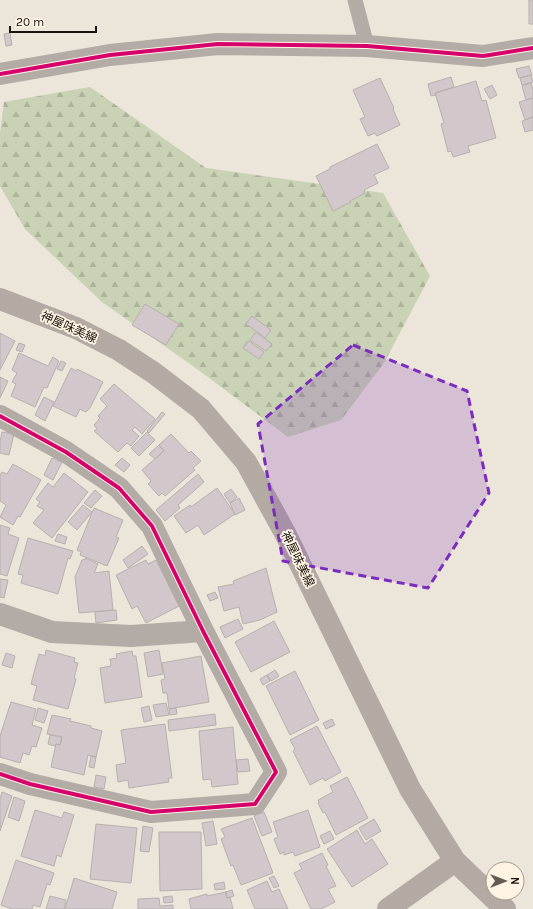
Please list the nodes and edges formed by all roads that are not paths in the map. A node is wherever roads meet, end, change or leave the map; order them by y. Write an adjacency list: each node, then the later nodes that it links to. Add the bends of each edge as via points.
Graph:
1 (355, 0): 2 (lane)
2 (367, 46): 3 (street, via 482,56); 4 (street, via 218,44 110,55)
3 (533, 48)
4 (0, 74)
5 (0, 299): 10 (main road, 神屋味美線, via 76,328 119,350 154,373 200,409 246,462 285,533 410,789)
6 (0, 416): 8 (street, via 66,452 119,488 152,526)
7 (0, 614): 8 (street, via 52,632 131,636)
8 (203, 631): 9 (street, via 276,772 255,804 151,812 30,784)
9 (0, 774)
10 (455, 861): 11 (main road); 12 (main road, 神屋味美線)
11 (388, 909)
12 (506, 909)

